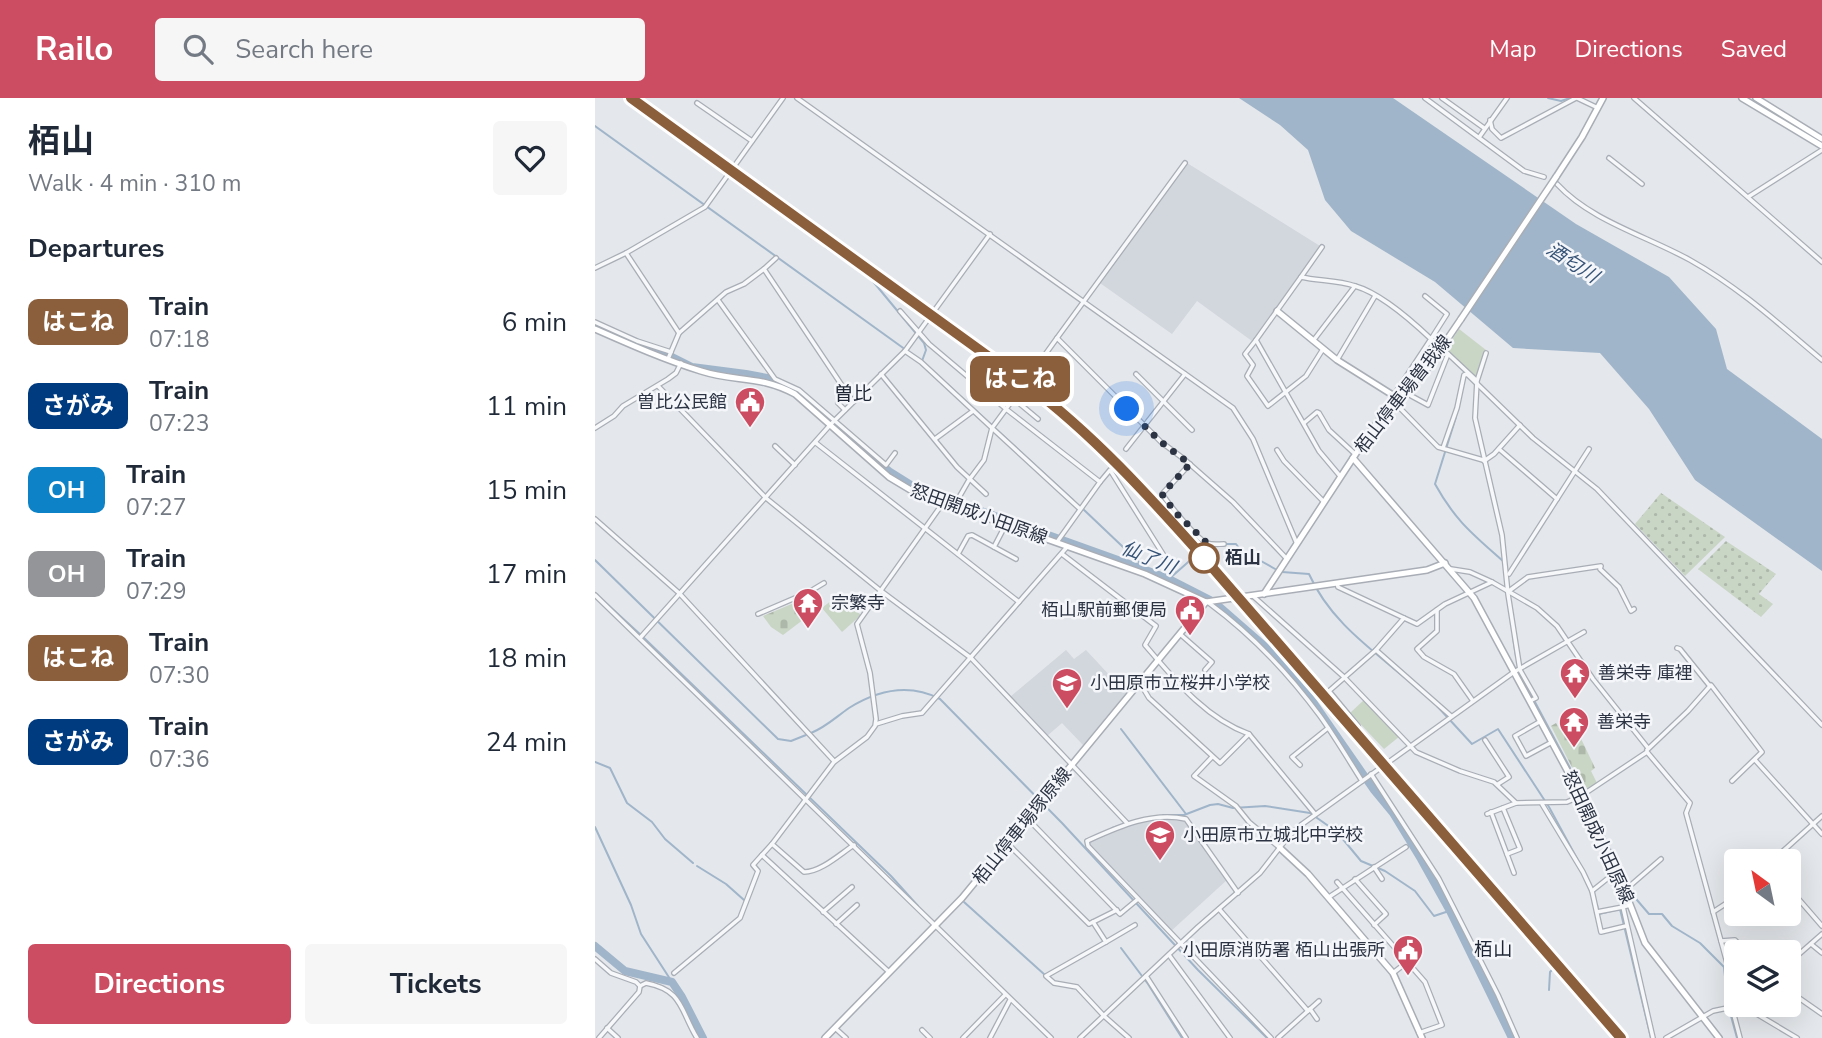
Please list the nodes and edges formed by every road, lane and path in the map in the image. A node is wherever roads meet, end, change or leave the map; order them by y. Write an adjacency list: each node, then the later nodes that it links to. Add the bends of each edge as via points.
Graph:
1 (783, 98): 17 (street)
2 (797, 98): 25 (street)
3 (1425, 98): 15 (street)
4 (1507, 98): 13 (street)
5 (1577, 98): 12 (street); 13 (street, via 1501,138)
6 (1603, 98): 12 (main road)
7 (1634, 98): 24 (street)
8 (1742, 98): 18 (main road)
9 (1756, 98): 16 (main road)
10 (1444, 99): 14 (street)
11 (697, 103): 17 (street)
12 (1598, 108): 22 (main road)
13 (1490, 120): 14 (street)
14 (1484, 128): 15 (street)
15 (1480, 136): 21 (street, via 1524,171)
16 (1822, 139)
17 (752, 141): 27 (street, via 705,207)
18 (1822, 148): 24 (street)
19 (1609, 158): 23 (street)
20 (1185, 163): 37 (street)
21 (1545, 177)
22 (1556, 181): 55 (street, via 1590,211 1722,279); 69 (main road, 栢山停車場曽我線, bridge)
23 (1643, 184)
24 (1748, 197): 29 (street)
25 (990, 234): 37 (street); 43 (street)
26 (1322, 247): 32 (street)
27 (626, 253): 30 (street); 42 (street)
28 (776, 258): 31 (street)
29 (1822, 262)
30 (595, 268)
31 (764, 269): 36 (street); 63 (street)
32 (1301, 277): 33 (street); 39 (street)
33 (1355, 286): 34 (street); 47 (street)
34 (1375, 296): 45 (street); 54 (street)
35 (1425, 296): 45 (street, via 1447,314)
36 (718, 300): 42 (street); 62 (street)
37 (1084, 301): 44 (street); 61 (street)
38 (900, 311): 43 (street)
39 (1276, 311): 46 (street); 47 (main road)
40 (595, 322): 51 (street)
41 (595, 329): 53 (main road, 怒田開成小田原線)
42 (679, 333): 51 (street)
43 (919, 333): 50 (street); 67 (street)
44 (1058, 338): 70 (street); 82 (street)
45 (1431, 339): 48 (street); 71 (street)
46 (1256, 340): 68 (street); 68 (street, via 1245,354 1253,365 1247,376 1268,406)
47 (1313, 341): 49 (main road)
48 (1439, 345)
49 (1323, 349): 54 (main road); 68 (street, via 1306,376)
50 (905, 351): 58 (street); 77 (street)
51 (671, 352): 53 (street)
52 (1486, 354): 64 (street)
53 (668, 359): 56 (main road, 怒田開成小田原線)
54 (1337, 360): 71 (main road)
55 (1822, 360)
56 (681, 363): 62 (main road, 怒田開成小田原線, via 703,372); 65 (street)
57 (1468, 373): 64 (street); 69 (street, via 1446,352 1428,405); 89 (street)
58 (881, 374): 73 (street); 86 (street)
59 (996, 374): 67 (street)
60 (1136, 374): 72 (street)
61 (1185, 374): 72 (street); 116 (street, via 1233,408 1253,439)
62 (774, 382): 79 (main road, 怒田開成小田原線)
63 (840, 383): 66 (street); 73 (street)
64 (1477, 383): 81 (street); 96 (street, via 1475,418)
65 (658, 386): 83 (street); 105 (street)
66 (834, 389)
67 (983, 390): 75 (street)
68 (1285, 392): 80 (street)
69 (1406, 393): 71 (main road, 栢山停車場曽我線)
70 (1014, 399): 75 (street); 78 (street)
71 (1396, 399): 89 (street, via 1432,442); 95 (main road, 栢山停車場曽我線)
72 (1164, 401): 82 (street); 85 (street)
73 (853, 402): 76 (street)
74 (838, 403): 76 (street)
75 (1006, 409): 84 (street); 103 (street)
76 (845, 410): 79 (street)
77 (973, 410): 84 (street); 86 (street)
78 (1038, 419)
79 (832, 423): 87 (street); 99 (main road, 怒田開成小田原線)
80 (1304, 423): 95 (street, via 1319,413); 101 (street)
81 (1520, 425): 91 (street); 100 (street)
82 (1145, 426): 90 (street); 97 (street)
83 (595, 428)
84 (992, 428): 102 (street, via 984,460); 110 (street)
85 (1192, 430)
86 (935, 439): 102 (street)
87 (815, 443): 98 (street); 113 (street)
88 (775, 446): 98 (street)
89 (1443, 448): 96 (street)
90 (1126, 449)
91 (1499, 449): 96 (street); 106 (street)
92 (1589, 449): 100 (street)
93 (1277, 450): 107 (street)
94 (895, 453): 99 (street)
95 (1355, 456): 101 (main road); 123 (main road, 栢山停車場曽我線)
96 (1484, 461): 126 (street)
97 (1190, 464): 115 (street, via 1162,494 1202,540); 122 (street)
98 (795, 465): 105 (street)
99 (884, 467): 108 (main road, 怒田開成小田原線, via 900,484)
100 (1574, 471): 106 (street); 162 (street, via 1597,489)
101 (1341, 477): 107 (main road)
102 (969, 480): 104 (street); 109 (street)
103 (1100, 482): 110 (street); 125 (street, via 1112,468)
104 (986, 494)
105 (766, 498): 131 (street); 134 (street)
106 (1557, 499): 126 (street)
107 (1324, 502): 116 (main road)
108 (943, 503): 109 (main road, 怒田開成小田原線); 113 (street)
109 (955, 504): 112 (main road, 怒田開成小田原線)
110 (1080, 509): 114 (street)
111 (595, 519): 134 (street)
112 (1006, 524): 114 (main road, 怒田開成小田原線); 118 (street)
113 (926, 529): 119 (street); 131 (street)
114 (1058, 539): 117 (main road, 怒田開成小田原線)
115 (1224, 544)
116 (1297, 544): 122 (main road)
117 (1069, 546): 120 (street); 138 (main road, 怒田開成小田原線)
118 (994, 547): 119 (street, via 972,535); 121 (street)
119 (958, 554): 140 (street)
120 (1062, 554): 140 (street); 152 (street, via 1156,626 1145,645)
121 (1016, 559)
122 (1287, 559): 135 (main road)
123 (1445, 563): 124 (main road, 怒田開成小田原線); 129 (main road, via 1427,570)
124 (1451, 569): 127 (street); 133 (main road, 怒田開成小田原線)
125 (1174, 570)
126 (1508, 576): 130 (street)
127 (1492, 582): 130 (street); 133 (street)
128 (824, 583): 143 (street)
129 (1337, 583): 135 (main road); 144 (street)
130 (1507, 590): 141 (street, via 1528,576 1601,566 1631,611); 148 (street, via 1545,614); 154 (street)
131 (881, 591): 151 (street); 161 (street, via 857,624 870,673)
132 (1202, 591): 138 (street)
133 (1469, 592): 142 (street); 154 (main road, 怒田開成小田原線)
134 (679, 593): 147 (street); 172 (street)
135 (1264, 594): 137 (main road)
136 (595, 595): 147 (street)
137 (1253, 596): 139 (main road); 155 (street)
138 (1198, 598): 139 (main road, 怒田開成小田原線)
139 (1207, 601): 146 (main road, 栢山停車場塚原線); 164 (street, via 1264,652)
140 (1020, 602): 151 (street)
141 (1634, 609)
142 (1437, 610): 144 (street, via 1417,624); 158 (street, via 1437,632 1417,649 1454,674)
143 (758, 614)
144 (1404, 618): 150 (street)
145 (1584, 632): 148 (street)
146 (1180, 634): 152 (main road, 栢山停車場塚原線); 153 (street, via 1212,662)
147 (642, 636): 180 (street)
148 (1567, 641): 154 (street); 169 (street)
149 (1677, 648): 157 (street)
150 (1376, 650): 155 (street); 159 (street)
151 (971, 658): 161 (street, via 922,713); 173 (street)
152 (1158, 660): 156 (main road, 栢山停車場塚原線); 165 (street, via 1205,710)
153 (1205, 670)
154 (1518, 670): 158 (street); 160 (main road, 怒田開成小田原線)
155 (1344, 677): 163 (street, via 1329,693); 168 (street)
156 (1139, 683): 170 (street, via 1149,698); 173 (main road, 栢山停車場塚原線)
157 (1709, 685): 169 (street); 171 (street, via 1762,752)
158 (1473, 701): 159 (street)
159 (1451, 716): 168 (street)
160 (1541, 721): 167 (main road, 怒田開成小田原線); 167 (street, via 1515,736 1526,756)
161 (876, 724): 172 (street, via 867,737)
162 (1822, 725)
163 (1358, 726)
164 (1328, 728): 174 (street, via 1292,757); 176 (street)
165 (1249, 734): 170 (street, via 1220,763); 184 (street)
166 (1485, 740): 178 (street, via 1509,778)
167 (1553, 741): 179 (main road, 怒田開成小田原線)
168 (1411, 746): 175 (street); 178 (street, via 1440,763)
169 (1647, 750): 179 (street); 221 (street, via 1690,803 1686,813)
170 (1212, 756): 194 (street, via 1194,776)
171 (1755, 760): 177 (street); 188 (street)
172 (834, 762): 180 (street)
173 (1072, 764): 186 (main road, 栢山停車場塚原線); 187 (street)
174 (1300, 765)
175 (1370, 775): 176 (street); 276 (street, via 1439,879)
176 (1362, 780): 184 (street)
177 (1732, 781)
178 (1497, 784): 181 (street)
179 (1581, 796): 182 (street); 200 (main road, 怒田開成小田原線)
180 (806, 797): 190 (street); 192 (street)
181 (1516, 803): 182 (street); 183 (street)
182 (1542, 804): 207 (street)
183 (1503, 808): 196 (street, via 1520,849); 196 (street, via 1489,813)
184 (1315, 815): 194 (street)
185 (1822, 816): 188 (street)
186 (1027, 818): 191 (main road, 栢山停車場塚原線); 218 (street)
187 (1126, 821): 209 (street, via 1186,819); 211 (street, via 1087,841)
188 (1813, 824): 189 (street); 195 (street)
189 (1822, 834)
190 (772, 844): 192 (street, via 804,872); 197 (street)
191 (1007, 844): 222 (street, via 1089,924); 224 (main road, 栢山停車場塚原線)
192 (854, 845): 224 (street)
193 (1406, 847): 199 (street)
194 (1279, 848): 209 (street); 210 (main road)
195 (1785, 849)
196 (1507, 854): 201 (street)
197 (762, 855): 219 (street); 240 (street, via 753,864 758,871 740,918)
198 (1661, 859): 208 (street)
199 (1375, 867): 202 (street); 203 (street)
200 (1617, 870): 207 (street); 208 (main road, 怒田開成小田原線)
201 (1514, 873)
202 (1355, 878): 206 (street); 226 (street, via 1386,914)
203 (1382, 879)
204 (1337, 882): 206 (street)
205 (852, 887): 219 (street)
206 (1341, 888): 210 (street); 226 (street)
207 (1592, 891): 220 (street)
208 (1625, 891): 214 (main road, 怒田開成小田原線)
209 (1238, 893): 217 (street)
210 (1329, 897): 242 (main road)
211 (1138, 899): 218 (street, via 1120,914); 232 (street)
212 (1801, 902): 228 (street)
213 (857, 905): 223 (street)
214 (1630, 905): 216 (street); 255 (main road, 怒田開成小田原線, via 1647,947)
215 (1724, 905): 221 (street)
216 (1623, 907): 220 (street); 227 (street)
217 (1219, 909): 232 (street); 250 (street)
218 (1117, 910): 222 (street)
219 (823, 912): 223 (street)
220 (1597, 912): 227 (street, via 1601,932)
221 (1713, 912): 230 (street)
222 (1093, 922): 231 (street)
223 (836, 924): 241 (street)
224 (936, 925): 241 (main road, 栢山停車場塚原線); 245 (street)
225 (1135, 925): 231 (street)
226 (1374, 925): 239 (street)
227 (1626, 926): 277 (street)
228 (1822, 926)
229 (1822, 934): 233 (street)
230 (1721, 940): 234 (street)
231 (1106, 942): 252 (street, via 1046,976 1054,983 1077,987)
232 (1182, 943): 237 (street); 274 (street)
233 (1811, 944): 235 (street); 236 (street)
234 (1724, 952)
235 (1801, 953)
236 (1822, 953)
237 (1169, 956): 243 (street); 273 (street)
238 (595, 959): 244 (street, via 611,973)
239 (1406, 962): 242 (street); 260 (street, via 1425,982 1441,1025)
240 (674, 973)
241 (890, 973): 258 (main road, 栢山停車場塚原線)
242 (1393, 973): 260 (main road)
243 (1146, 976): 252 (street); 272 (street)
244 (640, 986): 257 (street); 263 (street, via 646,983 669,989)
245 (1005, 995): 247 (street); 267 (street)
246 (1801, 999): 251 (street)
247 (1010, 1000): 268 (street); 269 (street)
248 (1319, 1000): 250 (street)
249 (1724, 1008): 255 (street)
250 (1309, 1010): 256 (street); 275 (street)
251 (1822, 1014)
252 (1104, 1016): 270 (street); 271 (street)
253 (1737, 1017): 280 (street)
254 (1766, 1017): 281 (street)
255 (1704, 1018): 278 (street); 279 (main road, 怒田開成小田原線)
256 (1317, 1019)
257 (607, 1028): 261 (street); 262 (street)
258 (835, 1028): 264 (main road, 栢山停車場塚原線); 265 (street)
259 (922, 1030): 266 (street)
260 (1421, 1036)
261 (599, 1038)
262 (618, 1038)
263 (697, 1038)
264 (825, 1038)
265 (846, 1038)
266 (930, 1038)
267 (964, 1038)
268 (991, 1038)
269 (1051, 1038)
270 (1080, 1038)
271 (1129, 1038)
272 (1186, 1038)
273 (1230, 1038)
274 (1271, 1038)
275 (1278, 1038)
276 (1517, 1038)
277 (1653, 1038)
278 (1666, 1038)
279 (1719, 1038)
280 (1740, 1038)
281 (1797, 1038)

